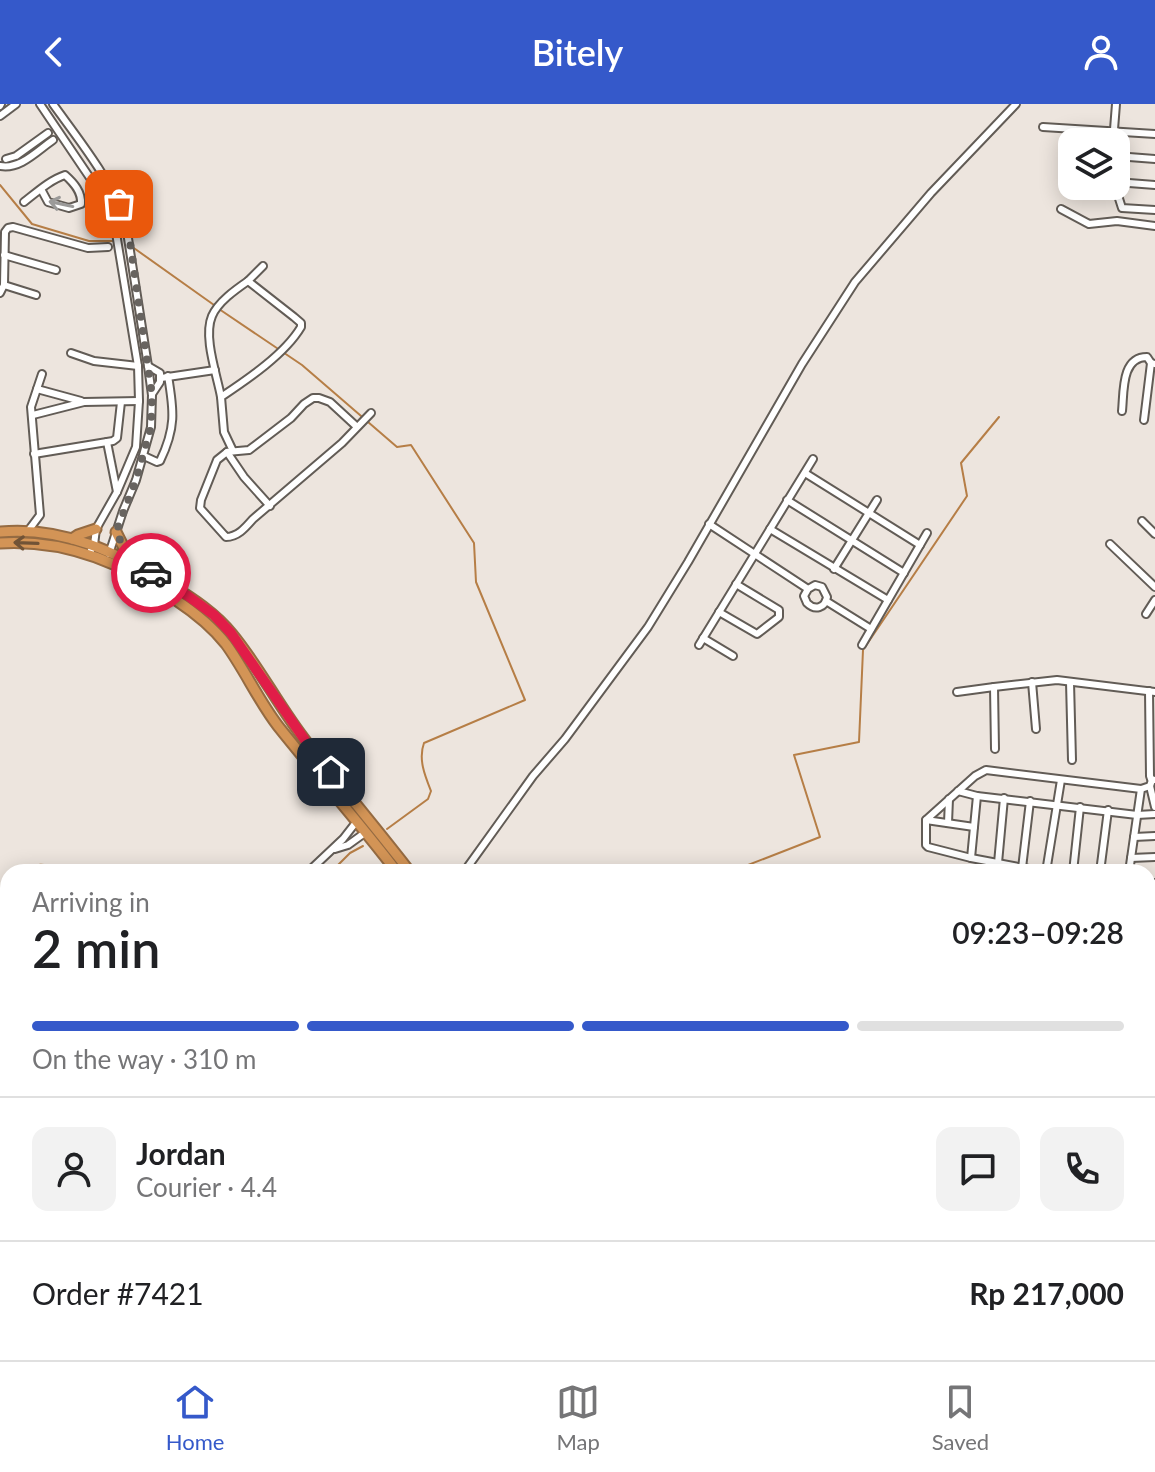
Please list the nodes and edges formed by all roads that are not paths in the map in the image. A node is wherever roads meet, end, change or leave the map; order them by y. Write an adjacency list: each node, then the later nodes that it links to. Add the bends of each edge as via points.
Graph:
1 (16, 104): 6 (street)
2 (40, 104): 7 (street)
3 (53, 104): 42 (street, via 115,194 125,219)
4 (1016, 104): 76 (street, via 855,282)
5 (1116, 104): 10 (street)
6 (0, 116)
7 (54, 123): 12 (street); 14 (street)
8 (1043, 127): 9 (street)
9 (1067, 128)
10 (1114, 128)
11 (1130, 132): 13 (street)
12 (48, 133): 15 (street); 16 (street)
13 (1155, 134)
14 (64, 137): 15 (street); 22 (street)
15 (53, 140): 20 (street)
16 (16, 156): 18 (street); 20 (street)
17 (1130, 157): 19 (street)
18 (6, 159)
19 (1155, 159)
20 (21, 163): 21 (street)
21 (1, 170)
22 (90, 176): 25 (street); 32 (street, via 109,206)
23 (1130, 184): 24 (street)
24 (1155, 185)
25 (76, 186): 26 (street, via 64,175); 26 (street, one-way to 26, via 81,204 69,208 48,202)
26 (41, 189): 28 (street)
27 (1120, 200): 30 (street, via 1122,208)
28 (24, 202)
29 (1061, 209): 31 (street, via 1089,224)
30 (1155, 210)
31 (1155, 226)
32 (117, 243): 33 (street); 35 (street)
33 (108, 247): 34 (street, via 88,248 13,227 5,232); 35 (street)
34 (4, 255): 37 (street); 39 (street)
35 (120, 260): 43 (street)
36 (263, 266): 38 (street)
37 (56, 270)
38 (248, 281): 50 (street, via 210,319); 55 (street, via 301,323 300,330)
39 (4, 285): 40 (street); 41 (street)
40 (0, 293)
41 (36, 295)
42 (137, 295): 43 (street); 44 (street)
43 (127, 296): 45 (street)
44 (139, 307): 45 (street); 49 (street)
45 (128, 308): 48 (street)
46 (71, 353): 48 (street)
47 (1153, 364): 59 (street, via 1141,357 1127,371); 62 (street)
48 (138, 366): 56 (street)
49 (148, 366): 52 (street); 54 (street)
50 (215, 370): 52 (street); 55 (street)
51 (42, 374): 53 (street)
52 (164, 377): 54 (street); 67 (street, via 174,419 160,461)
53 (37, 389): 57 (street); 60 (street)
54 (152, 395): 67 (street)
55 (221, 397): 65 (street)
56 (139, 401): 58 (street); 70 (street, via 136,447)
57 (84, 402): 58 (street); 60 (street)
58 (121, 402): 64 (street, via 117,438)
59 (1122, 411)
60 (33, 415): 66 (street)
61 (369, 416): 63 (street)
62 (1144, 420)
63 (358, 425): 65 (street, via 330,402 313,398 249,450); 73 (street)
64 (107, 442): 66 (street); 70 (street)
65 (230, 451): 73 (street); 73 (street, via 214,465 200,508 230,537)
66 (34, 454): 80 (street, via 40,506)
67 (144, 456): 78 (street)
68 (813, 459): 69 (street)
69 (805, 473): 71 (street); 74 (street)
70 (117, 492): 77 (street)
71 (787, 500): 79 (street); 85 (street)
72 (877, 500): 74 (street)
73 (270, 506)
74 (870, 513): 85 (street); 88 (street)
75 (1142, 521): 83 (street)
76 (709, 524): 90 (street); 143 (street, via 627,657)
77 (99, 526): 78 (street); 84 (highway); 89 (street)
78 (117, 529): 91 (street); 92 (highway, via 128,556)
79 (770, 529): 90 (street); 93 (street)
80 (28, 531): 81 (highway); 84 (highway)
81 (0, 532)
82 (927, 533): 88 (street)
83 (1155, 534)
84 (72, 539): 89 (highway)
85 (851, 542): 93 (street); 94 (street)
86 (0, 543): 89 (highway, one-way to 86)
87 (1110, 544): 96 (street)
88 (920, 545): 94 (street)
89 (91, 549): 91 (highway)
90 (753, 554): 95 (street); 97 (street)
91 (108, 556): 92 (highway); 129 (highway, via 214,631 262,704)
92 (140, 566): 132 (highway, via 197,602 231,633)
93 (834, 569): 98 (street)
94 (904, 573): 98 (street)
95 (736, 584): 101 (street); 101 (street, via 779,610 779,617 757,634)
96 (1155, 587)
97 (808, 589): 100 (street, via 822,587); 100 (street, via 804,596 809,606 821,607)
98 (888, 600): 103 (street)
99 (1155, 600): 102 (street)
100 (826, 601): 103 (street)
101 (719, 612): 105 (street, via 701,642)
102 (1146, 614)
103 (871, 629): 104 (street)
104 (862, 645)
105 (733, 656)
106 (1032, 682): 107 (street); 108 (street); 111 (street)
107 (1070, 682): 109 (street); 113 (street)
108 (994, 687): 110 (street); 112 (street)
109 (1152, 691): 115 (street)
110 (957, 692)
111 (1036, 729)
112 (995, 749)
113 (1072, 760)
114 (1061, 780): 116 (street); 117 (street, via 986,770); 122 (street)
115 (1152, 782): 116 (street); 124 (street)
116 (1141, 789): 127 (street)
117 (958, 791): 118 (street); 120 (street)
118 (977, 796): 119 (street); 131 (street)
119 (1004, 798): 121 (street); 139 (street)
120 (949, 799): 128 (street); 130 (street)
121 (1030, 801): 122 (street); 145 (street)
122 (1056, 806): 123 (street); 146 (street)
123 (1080, 807): 125 (street); 147 (street)
124 (1155, 807)
125 (1108, 810): 127 (street); 148 (street)
126 (1155, 814): 127 (street)
127 (1137, 815): 134 (street)
128 (926, 820): 130 (street); 137 (street, via 927,846)
129 (357, 821): 132 (highway); 135 (street)
130 (948, 823): 131 (street)
131 (974, 827): 137 (street)
132 (374, 835): 135 (street); 141 (highway); 142 (highway)
133 (1155, 836): 134 (street)
134 (1134, 837): 138 (street)
135 (332, 850): 140 (street)
136 (1155, 857): 138 (street)
137 (971, 858): 139 (street)
138 (1131, 858): 149 (street)
139 (998, 863): 144 (street)
140 (317, 864)
141 (392, 864)
142 (402, 864)
143 (470, 864)
144 (1003, 864)
145 (1022, 864)
146 (1046, 864)
147 (1074, 864)
148 (1101, 864)
149 (1130, 864)

